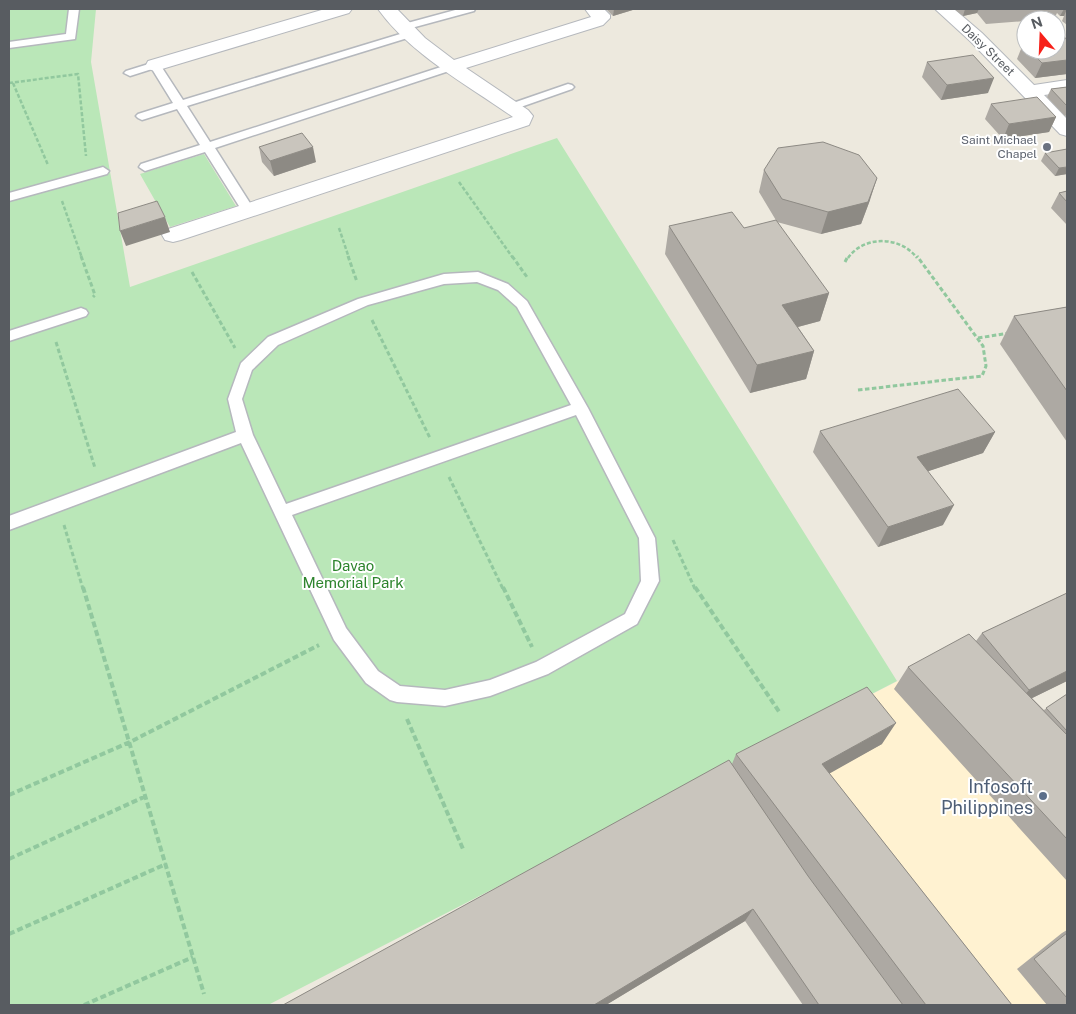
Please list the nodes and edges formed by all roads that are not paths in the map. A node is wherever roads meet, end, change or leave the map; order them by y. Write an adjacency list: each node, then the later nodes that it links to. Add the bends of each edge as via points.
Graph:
1 (74, 9): 8 (lane, via 71,37)
2 (343, 9): 9 (street)
3 (387, 9): 7 (street)
4 (470, 9): 7 (lane)
5 (594, 9): 10 (street, via 601,16 597,22)
6 (944, 9): 14 (street, Daisy Street)
7 (407, 30): 10 (street); 15 (lane)
8 (9, 45)
9 (155, 65): 11 (lane); 15 (lane)
10 (451, 67): 16 (street); 19 (lane)
11 (130, 73)
12 (1067, 86): 14 (street)
13 (568, 87): 16 (lane)
14 (1031, 92): 18 (street, Daisy Street)
15 (181, 104): 17 (lane); 19 (lane)
16 (511, 107): 23 (street, via 523,116 522,120)
17 (142, 116)
18 (1067, 130)
19 (208, 147): 20 (lane); 23 (lane)
20 (145, 167)
21 (103, 171): 22 (lane)
22 (9, 197)
23 (249, 211): 24 (street)
24 (173, 235)
25 (81, 313): 26 (lane)
26 (9, 336)
27 (580, 408): 28 (lane, via 522,304 503,287 478,277 444,279 355,306 272,341 246,367 235,399); 29 (lane); 29 (lane, via 647,538 650,581 631,619 542,668 490,688 445,698 396,694 372,677 340,634)
28 (246, 435): 29 (lane); 30 (lane)
29 (282, 512)
30 (9, 523)

